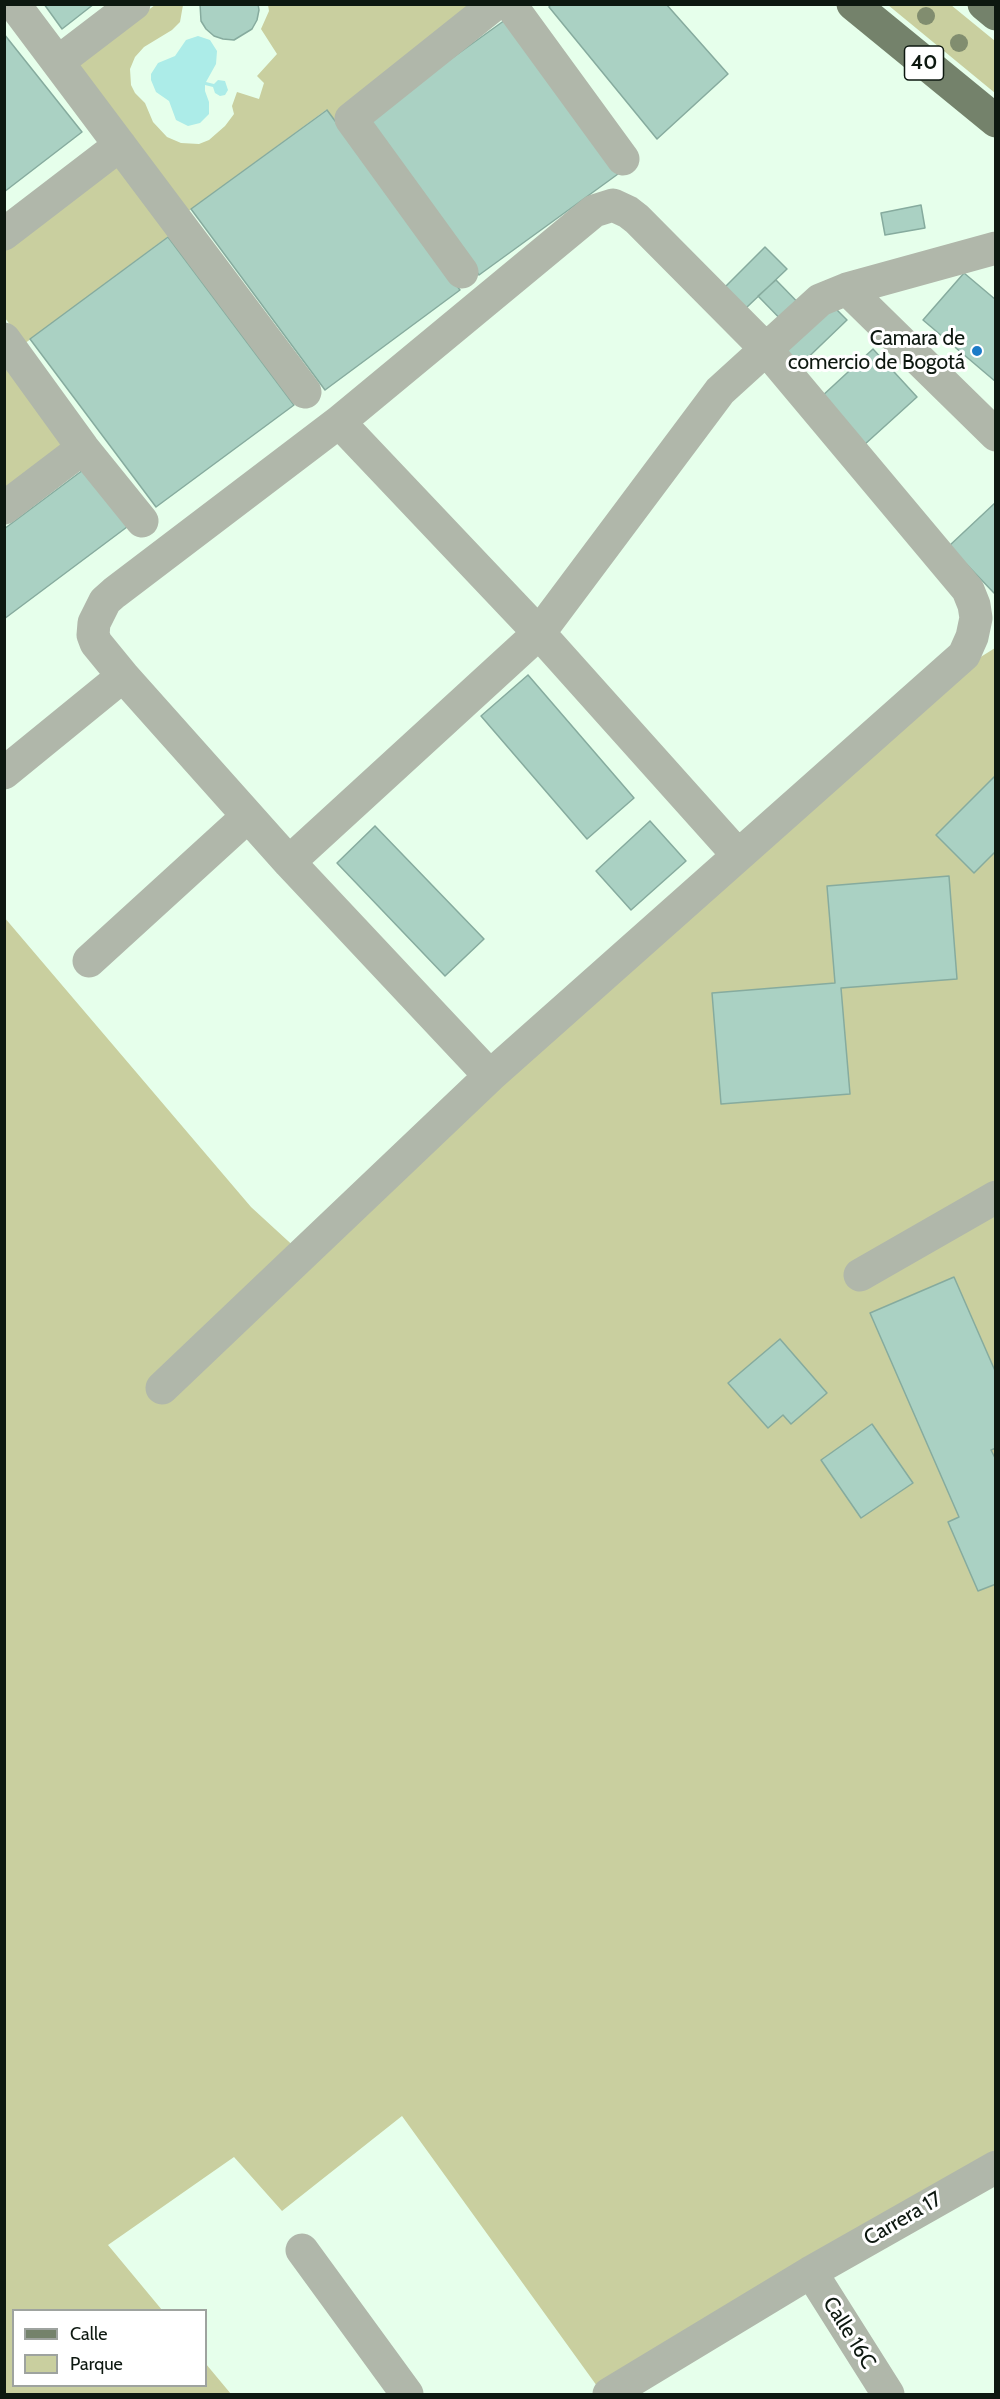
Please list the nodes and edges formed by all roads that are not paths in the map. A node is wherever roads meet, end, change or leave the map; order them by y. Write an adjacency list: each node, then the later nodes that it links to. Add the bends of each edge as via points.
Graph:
1 (14, 4): 8 (street)
2 (134, 4): 8 (street)
3 (495, 4): 14 (street, via 351,119)
4 (510, 4): 11 (street)
5 (853, 4): 9 (main road, 40)
6 (984, 4): 7 (main road)
7 (996, 14)
8 (58, 62): 10 (street)
9 (996, 121)
10 (120, 145): 12 (street); 18 (street)
11 (623, 159)
12 (4, 234)
13 (996, 248): 15 (street)
14 (462, 272)
15 (847, 289): 17 (street, via 820,300); 20 (street)
16 (4, 339): 21 (street)
17 (766, 349): 19 (street, via 637,219 621,208 606,206 586,217); 24 (street, via 720,391); 26 (street, via 968,590 976,618)
18 (305, 392)
19 (339, 422): 24 (street); 27 (street, via 105,601 94,623 93,635 100,651)
20 (996, 435)
21 (84, 448): 22 (street); 23 (street)
22 (4, 508)
23 (141, 521)
24 (539, 633): 30 (street); 31 (street)
25 (996, 635): 26 (street)
26 (964, 655): 30 (street)
27 (123, 676): 28 (street); 29 (street)
28 (4, 773)
29 (248, 816): 31 (street); 32 (street)
30 (737, 854): 33 (street)
31 (289, 862): 33 (street)
32 (89, 961)
33 (490, 1076): 36 (street)
34 (996, 1197): 35 (street)
35 (860, 1275)
36 (162, 1388)
37 (996, 2167): 39 (street, Carrera 17)
38 (302, 2250): 40 (street)
39 (811, 2272): 41 (street, Carrera 17); 42 (street, Calle 16C)
40 (407, 2394)
41 (609, 2394)
42 (888, 2394)

